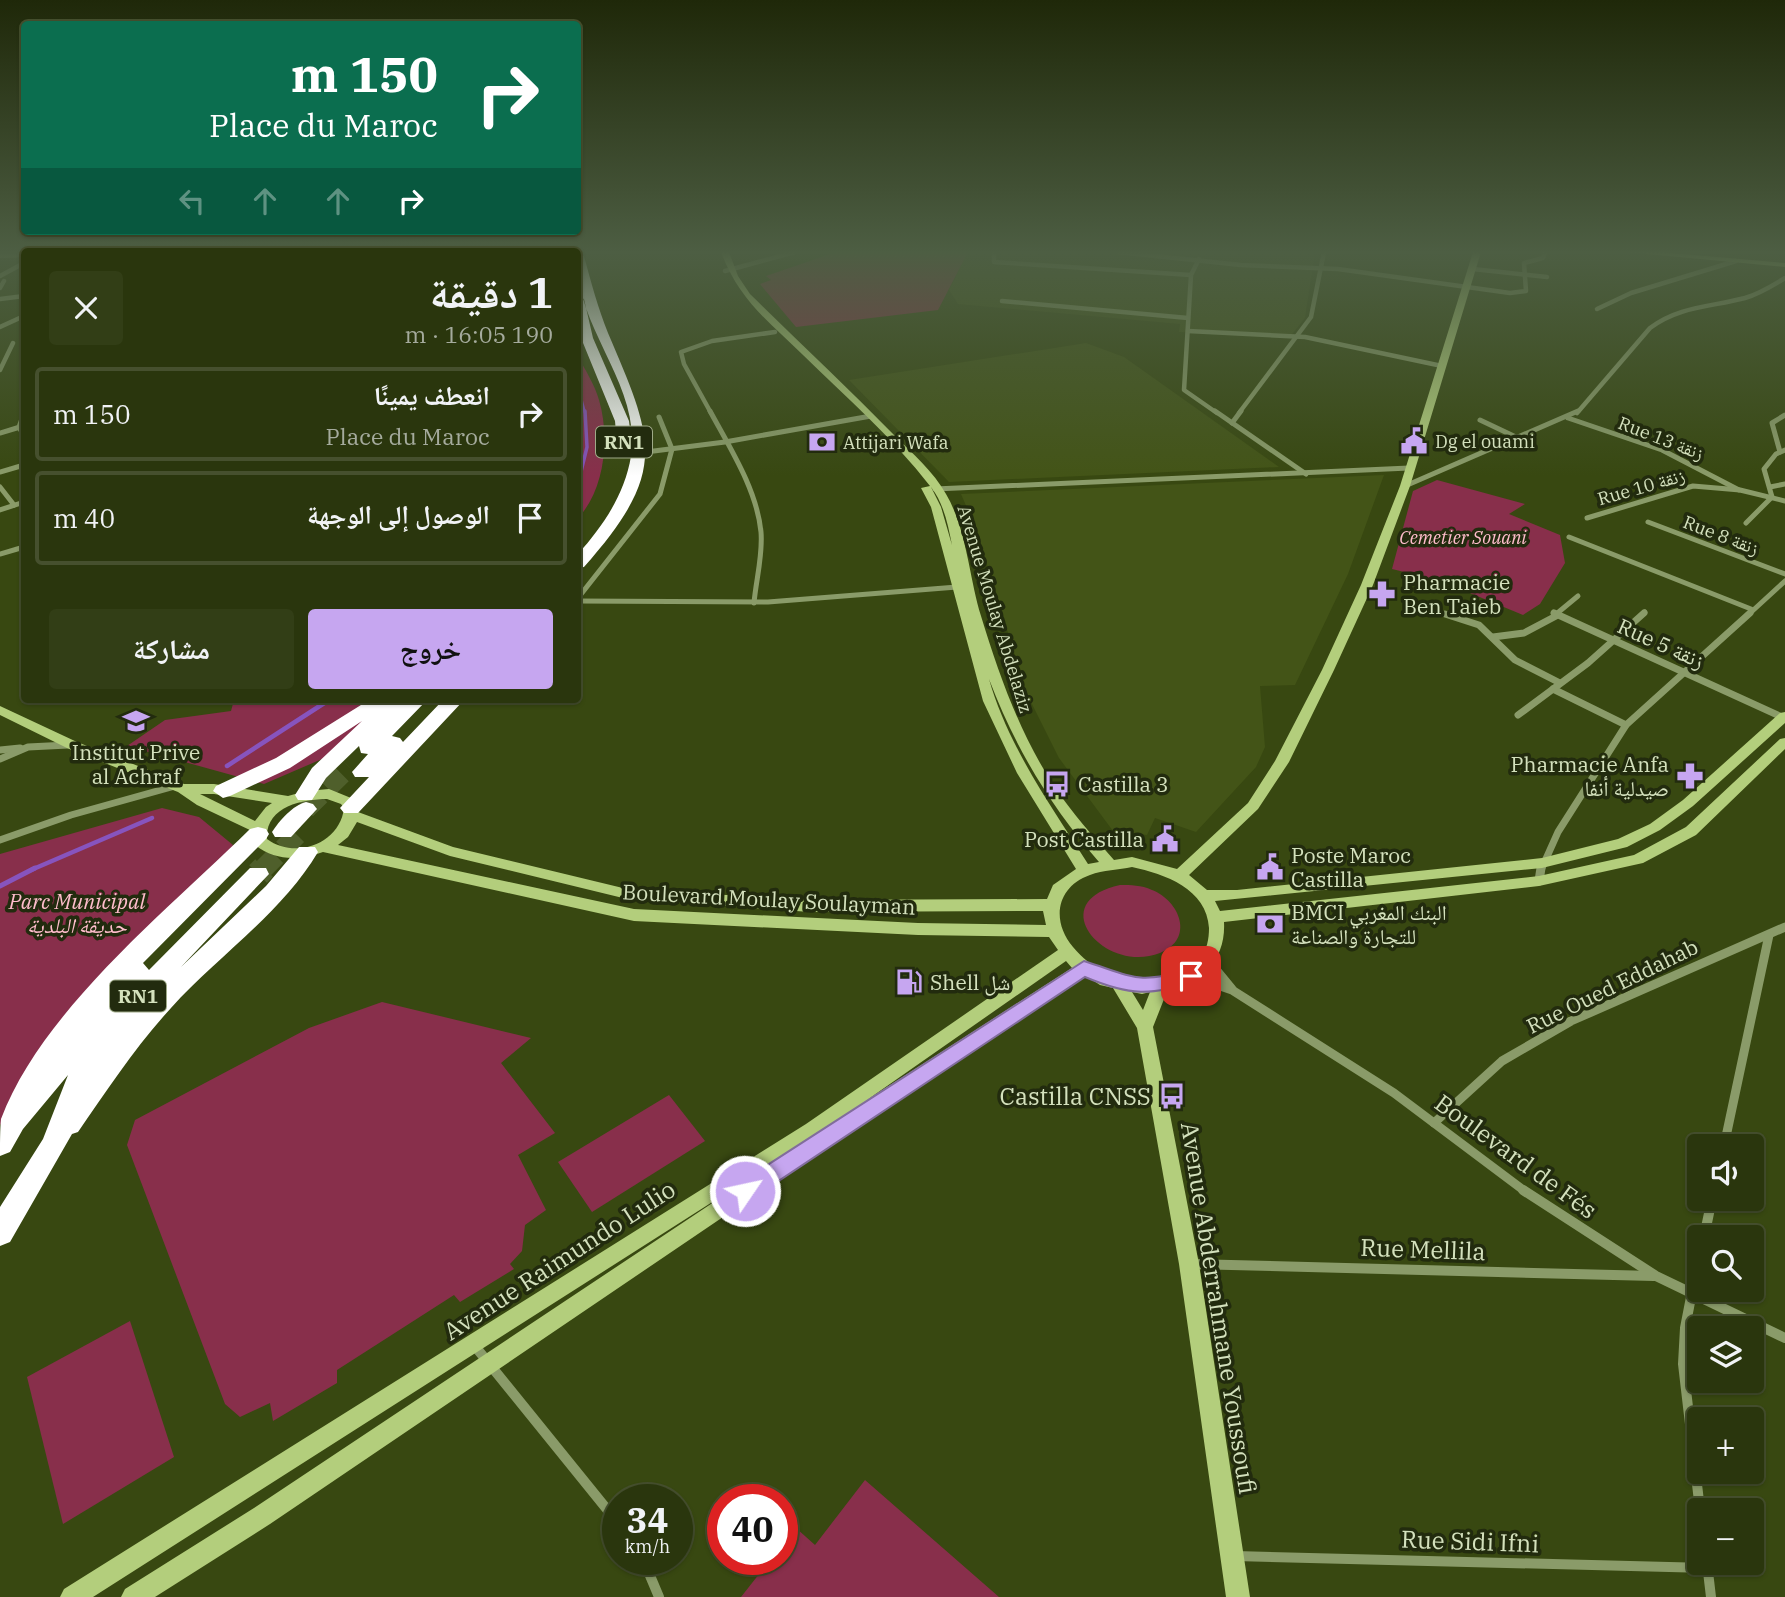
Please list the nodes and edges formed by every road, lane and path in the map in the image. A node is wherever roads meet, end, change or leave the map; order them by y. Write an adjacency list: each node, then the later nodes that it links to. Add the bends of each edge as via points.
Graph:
1 (600, 327): 27 (highway, RN1, via 637,420)
2 (770, 327): 9 (main road, Avenue Moulay Abdelaziz)
3 (777, 327): 17 (main road, Avenue Moulay Abdelaziz)
4 (1188, 327): 8 (street)
5 (1304, 327): 11 (street)
6 (1455, 327): 13 (main road)
7 (1652, 327): 18 (street, via 1586,405)
8 (1188, 331): 11 (street); 20 (street, via 1184,390)
9 (775, 332): 17 (main road, Avenue Moulay Abdelaziz); 24 (street, via 704,343 681,352)
10 (581, 333): 47 (highway, RN1, via 622,421 625,456 612,496)
11 (1296, 337): 13 (street); 20 (street)
12 (13, 343): 14 (street)
13 (1442, 366): 29 (main road)
14 (0, 370)
15 (1785, 415): 26 (street, via 1775,419 1772,427)
16 (659, 417): 25 (street)
17 (866, 418): 24 (street); 35 (main road, Avenue Moulay Abdelaziz)
18 (1568, 418): 23 (street); 36 (street, Rue 13 زنقة, via 1662,450)
19 (1480, 420): 23 (street)
20 (1232, 423): 31 (street)
21 (21, 427): 22 (street)
22 (0, 433)
23 (1518, 438): 33 (street)
24 (725, 442): 25 (street); 57 (street, via 759,519)
25 (671, 449): 27 (street); 54 (street, via 660,494)
26 (1782, 451): 34 (street, via 1764,469)
27 (638, 453): 50 (highway, RN1, via 615,519)
28 (21, 466): 30 (street)
29 (1409, 468): 31 (street); 33 (main road)
30 (0, 472)
31 (1306, 474): 35 (street)
32 (1785, 484): 34 (street)
33 (1405, 485): 91 (main road, via 1367,585 1282,762 1253,806)
34 (1770, 488): 38 (street)
35 (932, 489): 53 (main road, Avenue Moulay Abdelaziz); 53 (main road, Avenue Moulay Abdelaziz, via 952,519)
36 (1740, 490): 38 (street, Rue 10 زنقة); 43 (street, Rue 10 زنقة, via 1689,486)
37 (1, 491): 41 (street)
38 (1772, 497): 39 (street, Rue 10 زنقة); 45 (street)
39 (1785, 501)
40 (21, 503): 41 (street)
41 (14, 505): 42 (street)
42 (0, 510)
43 (1587, 518)
44 (1647, 522): 51 (street, Rue 8 زنقة)
45 (1746, 523)
46 (1569, 537): 58 (street)
47 (581, 540)
48 (21, 549): 49 (street)
49 (0, 554)
50 (581, 559)
51 (1785, 574)
52 (1785, 581): 58 (street)
53 (963, 595): 57 (street); 88 (main road, Avenue Moulay Abdelaziz, via 1014,729 1058,803); 90 (main road, Avenue Moulay Abdelaziz, via 989,701 1009,747)
54 (581, 596)
55 (1578, 596): 61 (street, via 1555,611)
56 (581, 600): 57 (street)
57 (754, 603)
58 (1751, 609): 64 (street)
59 (1646, 612): 63 (street)
60 (1445, 614): 62 (street, via 1479,625)
61 (1556, 616): 62 (street, via 1524,633); 63 (street, Rue 5 زنقة)
62 (1493, 637): 65 (street, via 1515,660)
63 (1612, 640): 64 (street, Rue 5 زنقة); 65 (street)
64 (1683, 673): 74 (street, Rue 5 زنقة); 75 (street)
65 (1560, 683): 66 (street)
66 (1553, 689): 73 (street); 75 (street)
67 (377, 703): 82 (highway, via 283,763)
68 (393, 703): 83 (highway, via 319,773)
69 (414, 703): 70 (highway, via 355,769)
70 (432, 703)
71 (451, 703): 84 (highway)
72 (0, 710): 77 (main road)
73 (1518, 715)
74 (1784, 717): 89 (main road, via 1655,827 1622,843)
75 (1626, 725): 89 (street)
76 (1785, 742): 92 (main road, via 1690,831 1664,846 1638,859)
77 (72, 745): 78 (street); 81 (main road)
78 (28, 747): 79 (street); 80 (street)
79 (0, 750)
80 (0, 760)
81 (180, 788): 82 (main road); 85 (main road); 86 (street, via 71,815)
82 (223, 791): 83 (main road)
83 (305, 804): 84 (main road, Boulevard Moulay Soulayman, via 329,794 339,797); 85 (main road, via 269,813); 87 (highway)
84 (351, 811): 87 (main road, via 348,826); 94 (main road, Boulevard Moulay Soulayman, via 450,850 627,894 810,906)
85 (259, 831): 87 (main road, Boulevard Moulay Soulayman, via 265,847 273,851); 107 (highway, via 92,999 36,1071)
86 (0, 840)
87 (302, 841): 97 (main road, Boulevard Moulay Soulayman, via 634,915); 110 (highway, via 281,884 155,1010)
88 (1108, 863): 90 (main road); 91 (main road, via 1145,864)
89 (1542, 863): 92 (street); 93 (main road)
90 (1084, 870): 94 (main road, via 1058,891)
91 (1180, 876): 93 (main road)
92 (1539, 881): 95 (main road)
93 (1204, 895): 95 (main road)
94 (1051, 905): 97 (main road)
95 (1217, 918): 100 (main road, via 1216,947)
96 (1785, 927): 98 (street, Rue Oued Eddahab)
97 (1052, 931): 99 (main road)
98 (1769, 935): 108 (street, Rue Oued Eddahab, via 1572,1021 1502,1061); 109 (street)
99 (1065, 953): 101 (main road); 119 (main road, Avenue Raimundo Lulio, via 812,1129)
100 (1209, 961): 102 (main road); 105 (street, Boulevard de Fés)
101 (1084, 968): 103 (main road); 120 (main road, Avenue Raimundo Lulio)
102 (1191, 976): 104 (main road); 105 (street, Boulevard de Fés)
103 (1118, 983): 104 (main road); 106 (main road, Avenue Abderrahmane Youssoufi)
104 (1161, 985): 106 (main road)
105 (1233, 990): 108 (street, Boulevard de Fés)
106 (1145, 1027): 113 (main road, Avenue Abderrahmane Youssoufi)
107 (14, 1121): 110 (highway, RN1, via 137,973 251,872 115,1023 74,1087); 111 (highway, RN1)
108 (1434, 1123): 114 (street, Boulevard de Fés, via 1514,1184)
109 (1727, 1134)
110 (55, 1143): 112 (highway, RN1)
111 (0, 1144)
112 (0, 1233)
113 (1189, 1264): 114 (street, Rue Mellila); 123 (main road, Avenue Abderrahmane Youssoufi)
114 (1656, 1276): 115 (street, Boulevard de Fés)
115 (1687, 1293)
116 (1689, 1302): 121 (street, via 1683,1364)
117 (1705, 1302): 118 (street, Boulevard de Fés)
118 (1785, 1338)
119 (474, 1345): 120 (street); 127 (main road, Avenue Raimundo Lulio)
120 (487, 1365): 122 (street); 128 (main road, Avenue Raimundo Lulio)
121 (1699, 1498)
122 (602, 1504)
123 (1231, 1556): 124 (street, Rue Sidi Ifni); 130 (main road, Avenue Abderrahmane Youssoufi)
124 (1687, 1566)
125 (650, 1575): 129 (street)
126 (1708, 1575): 131 (street)
127 (72, 1597)
128 (133, 1597)
129 (659, 1597)
130 (1238, 1597)
131 (1711, 1597)

